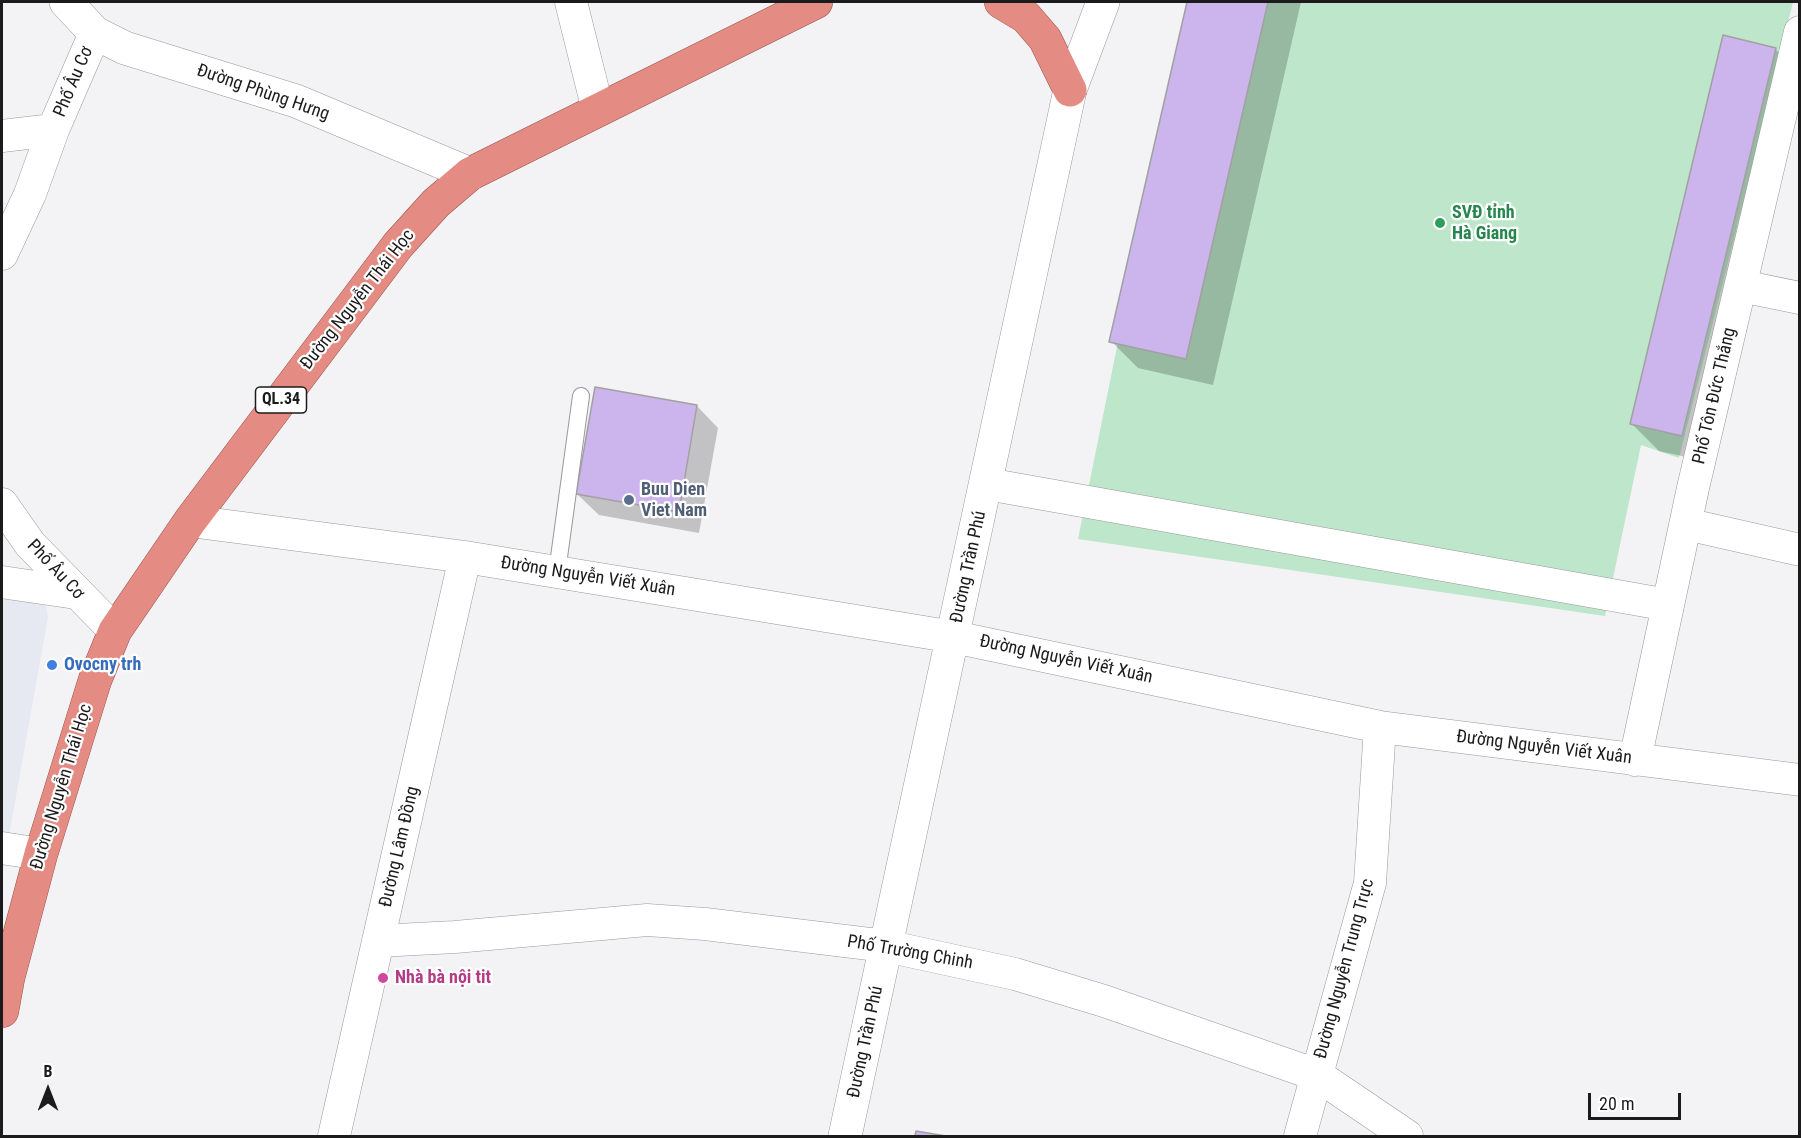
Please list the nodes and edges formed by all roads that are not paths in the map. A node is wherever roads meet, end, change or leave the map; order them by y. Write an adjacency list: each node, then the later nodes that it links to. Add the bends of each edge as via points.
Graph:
1 (66, 2): 6 (main road, Đường Phùng Hưng)
2 (571, 2): 9 (street)
3 (816, 2): 9 (highway, Đường Nguyễn Thái Học / QL.34)
4 (1001, 2): 8 (highway, via 1026,17 1045,39)
5 (1103, 2): 8 (main road, Đường Trần Phú)
6 (95, 33): 10 (street, Phố Âu Cơ); 12 (main road, Đường Phùng Hưng, via 125,48 296,101)
7 (1799, 34): 14 (street, Phố Tôn Đức Thắng)
8 (1070, 90): 17 (main road, Đường Trần Phú)
9 (598, 110): 12 (highway, Đường Nguyễn Thái Học / QL.34)
10 (53, 130): 11 (street, Phố Âu Cơ); 13 (street, Phố Âu Cơ, via 30,194)
11 (2, 136)
12 (470, 174): 19 (highway, Đường Nguyễn Thái Học / QL.34, via 436,203 398,245)
13 (2, 254)
14 (1741, 286): 15 (street); 20 (street, Phố Tôn Đức Thắng)
15 (1800, 298)
16 (581, 396): 23 (lane)
17 (987, 484): 26 (street); 28 (main road, Đường Trần Phú)
18 (2, 504): 25 (street, Phố Âu Cơ, via 30,544)
19 (190, 521): 22 (street, Đường Nguyễn Viết Xuân); 27 (highway, Đường Nguyễn Thái Học / QL.34)
20 (1686, 524): 21 (street); 26 (street, Phố Tôn Đức Thắng)
21 (1800, 550)
22 (465, 557): 23 (street, Đường Nguyễn Viết Xuân); 34 (street, Đường Lâm Đồng)
23 (557, 572): 28 (street, Đường Nguyễn Viết Xuân)
24 (2, 582): 25 (street)
25 (76, 593): 27 (street, Phố Âu Cơ)
26 (1668, 605): 30 (street, Phố Tôn Đức Thắng)
27 (115, 630): 33 (highway, Đường Nguyễn Thái Học / QL.34, via 94,680)
28 (954, 637): 29 (street, Đường Nguyễn Viết Xuân); 35 (main road, Đường Trần Phú)
29 (1380, 726): 30 (street, Đường Nguyễn Viết Xuân); 37 (street, Đường Nguyễn Trung Trực, via 1370,883)
30 (1635, 760): 31 (street, Đường Nguyễn Viết Xuân)
31 (1800, 780)
32 (2, 848): 33 (street)
33 (40, 855): 36 (highway, Đường Nguyễn Thái Học / QL.34)
34 (378, 941): 35 (street, Phố Trường Chinh, via 647,920); 38 (street, Đường Lâm Đồng)
35 (886, 946): 37 (street, Phố Trường Chinh, via 1015,974 1104,1000); 39 (main road, Đường Trần Phú)
36 (2, 1011)
37 (1317, 1075): 40 (street, Đường Nguyễn Trung Trực); 41 (street, Phố Trường Chinh)
38 (334, 1137)
39 (845, 1137)
40 (1300, 1137)
41 (1407, 1137)

